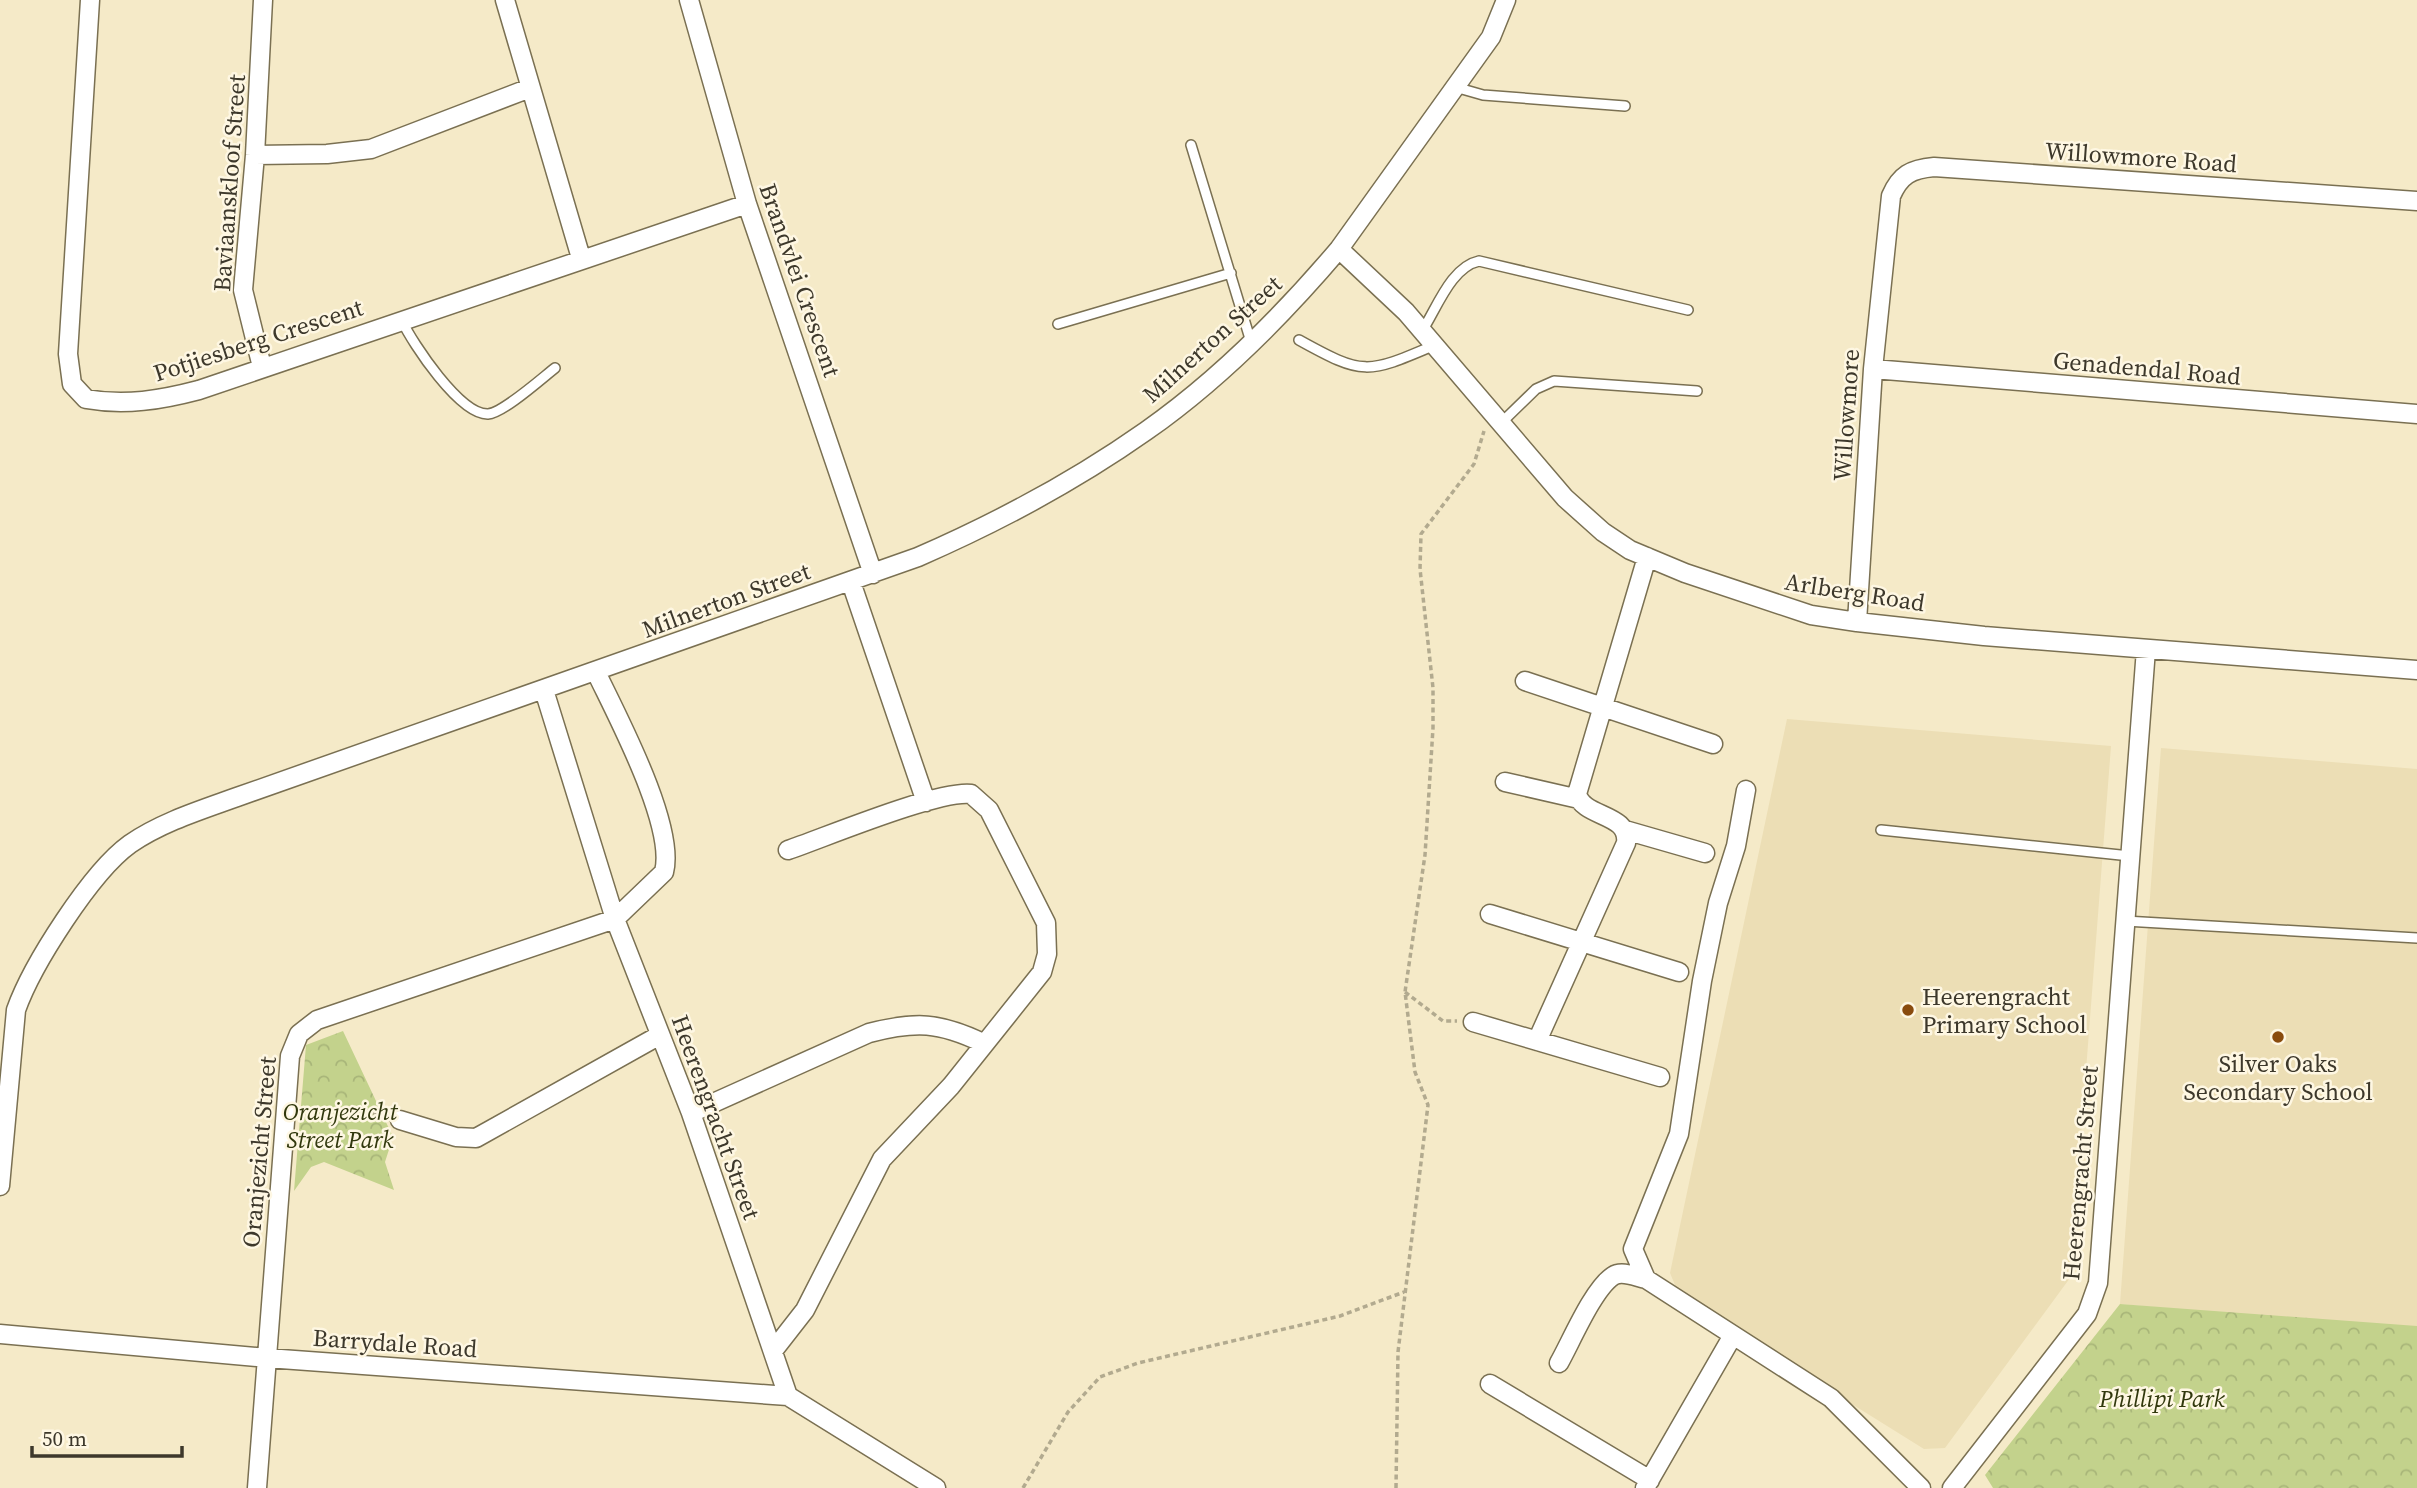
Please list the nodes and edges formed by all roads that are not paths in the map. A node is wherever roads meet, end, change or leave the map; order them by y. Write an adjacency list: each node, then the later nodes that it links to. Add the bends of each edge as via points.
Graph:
1 (90, 0): 24 (street, Potjiesberg Crescent, via 68,354 75,390 86,399 110,403 167,399)
2 (505, 0): 7 (street)
3 (689, 0): 12 (street, Brandvlei Crescent)
4 (1506, 0): 6 (street, Milnerton Street, via 1491,37)
5 (266, 1): 10 (street, Baviaanskloof Street)
6 (1455, 87): 8 (lane, via 1483,95); 14 (street, Milnerton Street)
7 (530, 89): 10 (street, via 371,149); 15 (street)
8 (1625, 106)
9 (1191, 145): 16 (lane)
10 (255, 155): 24 (street, Baviaanskloof Street, via 243,290)
11 (2417, 201): 13 (street, Willowmore Road, via 1934,167 1901,177)
12 (747, 204): 15 (street, Potjiesberg Crescent); 31 (street, Brandvlei Crescent)
13 (1889, 212): 26 (street, Willowmore)
14 (1339, 249): 20 (street, Arlberg Road); 22 (street, Milnerton Street)
15 (581, 258): 18 (street, Potjiesberg Crescent)
16 (1231, 273): 19 (lane); 22 (lane)
17 (1688, 310): 20 (lane, via 1479,261 1458,272)
18 (401, 320): 24 (street, Potjiesberg Crescent); 25 (lane, via 434,370 480,412 498,411)
19 (1058, 324)
20 (1422, 331): 23 (street, Arlberg Road)
21 (1299, 340): 23 (lane, via 1355,368 1386,366)
22 (1251, 342): 31 (street, Milnerton Street, via 1147,430 1083,470 960,539)
23 (1435, 345): 29 (street, Arlberg Road)
24 (262, 367)
25 (555, 368)
26 (1873, 369): 28 (street, Genadendal Road); 33 (street, Willowmore)
27 (1697, 391): 29 (lane, via 1554,382)
28 (2417, 414)
29 (1495, 418): 30 (street, Arlberg Road, via 1565,498 1603,532)
30 (1647, 557): 33 (street, Arlberg Road, via 1760,600); 39 (street)
31 (873, 574): 32 (street, Milnerton Street)
32 (851, 582): 36 (street, Milnerton Street); 44 (street)
33 (1857, 622): 34 (street, Arlberg Road)
34 (2146, 649): 35 (street, Arlberg Road); 49 (street, Heerengracht Street)
35 (2417, 670)
36 (596, 672): 38 (street, Milnerton Street); 51 (street, via 651,796 665,845 664,872)
37 (1525, 681): 39 (street)
38 (544, 690): 51 (street, Heerengracht Street); 63 (street, Milnerton Street, via 174,820 127,846 64,922 26,983 16,1010)
39 (1603, 707): 40 (street); 43 (street)
40 (1713, 744)
41 (1505, 782): 43 (street)
42 (1746, 790): 65 (street, via 1702,981 1679,1134 1633,1249)
43 (1578, 799): 45 (street)
44 (926, 803): 47 (street); 59 (street, via 963,793 985,804 1046,923 1047,954 1042,972)
45 (1625, 830): 48 (street); 54 (street, via 1626,843)
46 (1881, 830): 49 (lane)
47 (788, 850)
48 (1705, 853)
49 (2130, 856): 52 (street, Heerengracht Street)
50 (1490, 915): 54 (street)
51 (615, 919): 57 (street, Heerengracht Street); 69 (street, Oranjezicht Street, via 308,1024 292,1046)
52 (2125, 921): 53 (lane); 77 (street, Heerengracht Street, via 2099,1274 2092,1303)
53 (2417, 938)
54 (1581, 942): 55 (street); 58 (street)
55 (1679, 972)
56 (1473, 1022): 58 (street)
57 (660, 1035): 61 (street, Heerengracht Street); 62 (street, via 476,1138 456,1137)
58 (1537, 1041): 60 (street)
59 (984, 1043): 61 (street, via 942,1026 898,1026 869,1033); 68 (street, via 951,1086 882,1159 805,1310)
60 (1660, 1077)
61 (691, 1113): 68 (street, Heerengracht Street)
62 (400, 1120)
63 (1, 1156): 64 (street, Milnerton Street)
64 (0, 1186)
65 (1646, 1279): 67 (street); 70 (street, via 1623,1273 1613,1276)
66 (0, 1334): 69 (street, Barrydale Road)
67 (1732, 1337): 73 (street); 76 (street, via 1831,1398)
68 (773, 1351): 72 (street, Heerengracht Street)
69 (267, 1358): 72 (street, Barrydale Road); 74 (street, Oranjezicht Street)
70 (1559, 1363)
71 (1490, 1384): 73 (street)
72 (788, 1396): 75 (street)
73 (1647, 1484)
74 (257, 1488)
75 (936, 1488)
76 (1921, 1488)
77 (1952, 1488)

